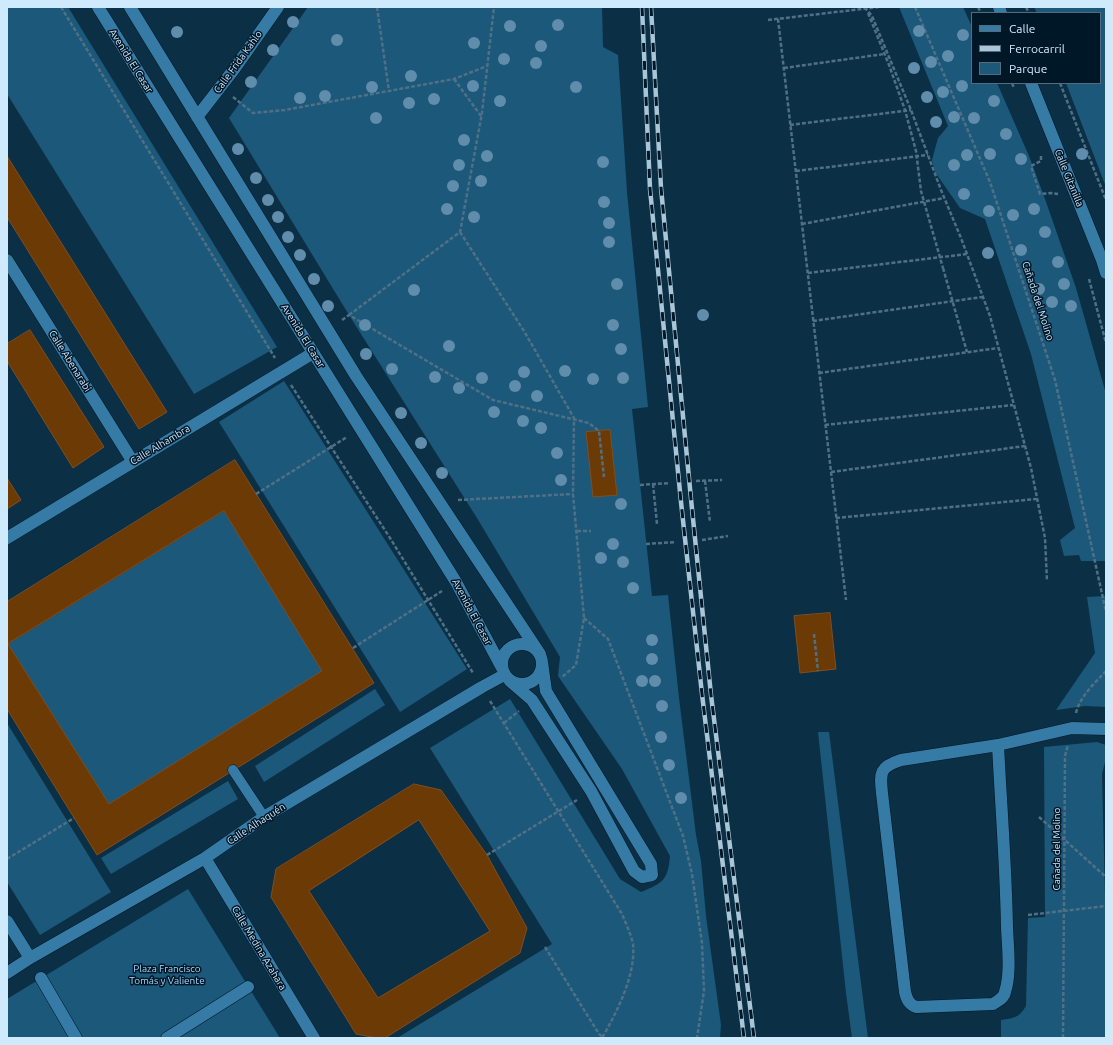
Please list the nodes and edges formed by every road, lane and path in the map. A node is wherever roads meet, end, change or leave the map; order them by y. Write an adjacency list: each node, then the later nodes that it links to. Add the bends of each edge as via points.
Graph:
1 (61, 7): 49 (path)
2 (98, 7): 48 (street, Avenida El Casar)
3 (130, 7): 22 (street, Avenida El Casar)
4 (278, 7): 18 (street, Calle Frida Kahlo)
5 (377, 7): 19 (path)
6 (494, 7): 13 (path)
7 (879, 7): 9 (path)
8 (915, 7): 84 (path, Cañada del Molino, via 988,177 1056,380)
9 (866, 8): 10 (path); 12 (path, via 872,16)
10 (778, 19): 11 (path); 14 (path)
11 (768, 20)
12 (886, 54): 14 (path); 20 (path); 21 (path)
13 (487, 66): 15 (path); 23 (path)
14 (784, 68): 24 (path)
15 (454, 79): 19 (path); 23 (path)
16 (1031, 84): 37 (street, Calle Gitanilla)
17 (1060, 84): 30 (path)
18 (220, 87): 19 (path, via 253,113 285,110); 22 (street, Calle Frida Kahlo)
19 (389, 91)
20 (912, 110): 21 (path); 25 (path)
21 (905, 111): 24 (path); 26 (path)
22 (197, 117): 44 (street, Avenida El Casar)
23 (481, 117): 34 (path)
24 (790, 125): 28 (path)
25 (928, 155): 26 (path); 29 (path)
26 (917, 156): 28 (path); 32 (path, via 921,191)
27 (1036, 163): 31 (path, via 1032,166 1040,194 1058,194)
28 (796, 171): 33 (path)
29 (944, 198): 32 (path); 35 (path)
30 (1106, 200)
31 (1060, 201)
32 (925, 202): 33 (path); 41 (path, bridge)
33 (802, 224): 38 (path)
34 (460, 232): 42 (path); 52 (path, via 524,331)
35 (967, 254): 38 (path); 40 (path)
36 (7, 260): 57 (street, Calle Abenarabi)
37 (1106, 273)
38 (808, 274): 43 (path)
39 (1088, 277): 45 (path)
40 (982, 297): 41 (path); 46 (path)
41 (953, 301): 43 (path); 47 (path)
42 (349, 315): 44 (path); 52 (path, via 493,400)
43 (813, 321): 50 (path)
44 (329, 331): 69 (street, Avenida El Casar)
45 (1106, 342)
46 (998, 348): 47 (path); 51 (path)
47 (967, 352): 50 (path)
48 (313, 353): 49 (street, Calle Alhambra); 54 (street, Avenida El Casar)
49 (282, 371): 56 (path); 57 (street, Calle Alhambra)
50 (819, 374): 53 (path)
51 (1013, 405): 53 (path); 55 (path)
52 (574, 418): 59 (path, via 589,423 599,431); 67 (path)
53 (825, 425): 58 (path)
54 (361, 428): 56 (path); 81 (street, Avenida El Casar)
55 (1024, 446): 58 (path); 68 (path)
56 (331, 447): 66 (path); 82 (path)
57 (133, 462): 76 (street, Calle Alhambra)
58 (831, 472): 70 (path)
59 (604, 477)
60 (722, 480): 62 (path)
61 (696, 481): 62 (path)
62 (705, 481): 71 (path)
63 (670, 483): 64 (path)
64 (653, 484): 65 (path); 72 (path)
65 (640, 485)
66 (256, 494)
67 (573, 494): 69 (path); 73 (path)
68 (1036, 498): 70 (path); 80 (path, via 1044,538)
69 (439, 501): 88 (street, Avenida El Casar)
70 (836, 518): 83 (path)
71 (710, 522)
72 (657, 524)
73 (577, 531): 74 (path); 85 (path)
74 (591, 531)
75 (728, 536): 77 (path)
76 (7, 538)
77 (702, 540)
78 (676, 542): 79 (path)
79 (646, 544)
80 (1048, 581)
81 (456, 582): 82 (path); 91 (street, Avenida El Casar)
82 (428, 600): 87 (path); 92 (path)
83 (846, 600)
84 (1106, 612)
85 (584, 618): 93 (path, via 576,665); 123 (path, via 608,639 683,836 692,874 702,943 704,991)
86 (814, 634): 89 (path)
87 (353, 648)
88 (541, 658): 91 (street, via 542,670 533,682 521,685); 91 (street, via 534,648 527,644 511,647 505,652 502,660); 93 (street, Avenida El Casar)
89 (818, 671)
90 (1106, 671): 96 (path, Cañada del Molino, via 1077,707)
91 (505, 675): 92 (street, Calle Alhaquén); 94 (street, Avenida El Casar)
92 (482, 687): 95 (path); 102 (street, Calle Alhaquén)
93 (546, 691): 100 (street, Avenida El Casar, via 651,864 652,875 642,877 634,871)
94 (532, 700): 95 (path); 100 (street, Avenida El Casar)
95 (504, 723): 101 (path)
96 (1072, 728): 97 (street); 98 (street); 105 (path, Cañada del Molino, via 1065,756)
97 (1106, 729)
98 (998, 746): 98 (street, via 901,760 884,768 880,776 905,992 910,1004 916,1007 992,1004 1005,994 1008,982 1006,879)
99 (233, 770): 102 (lane)
100 (591, 791): 101 (path)
101 (558, 811): 106 (path); 119 (path, via 622,914 633,943 629,976 616,1013)
102 (264, 817): 107 (street, Calle Alhaquén)
103 (1039, 817): 105 (path)
104 (74, 818): 108 (path)
105 (1065, 839): 109 (path); 111 (path, Cañada del Molino)
106 (487, 855)
107 (205, 858): 115 (street, Calle Alhaquén); 122 (street, Calle Medina Azahara)
108 (7, 859)
109 (1106, 877)
110 (1106, 906): 111 (path)
111 (1064, 911): 112 (path); 124 (path, Cañada del Molino)
112 (1028, 915)
113 (7, 921): 115 (street)
114 (545, 947): 119 (path)
115 (30, 958): 116 (street, Calle Alhaquén)
116 (7, 973)
117 (41, 978): 120 (street)
118 (248, 987): 121 (street)
119 (602, 1037)
120 (76, 1038)
121 (167, 1038)
122 (314, 1038)
123 (697, 1038)
124 (1063, 1038)

